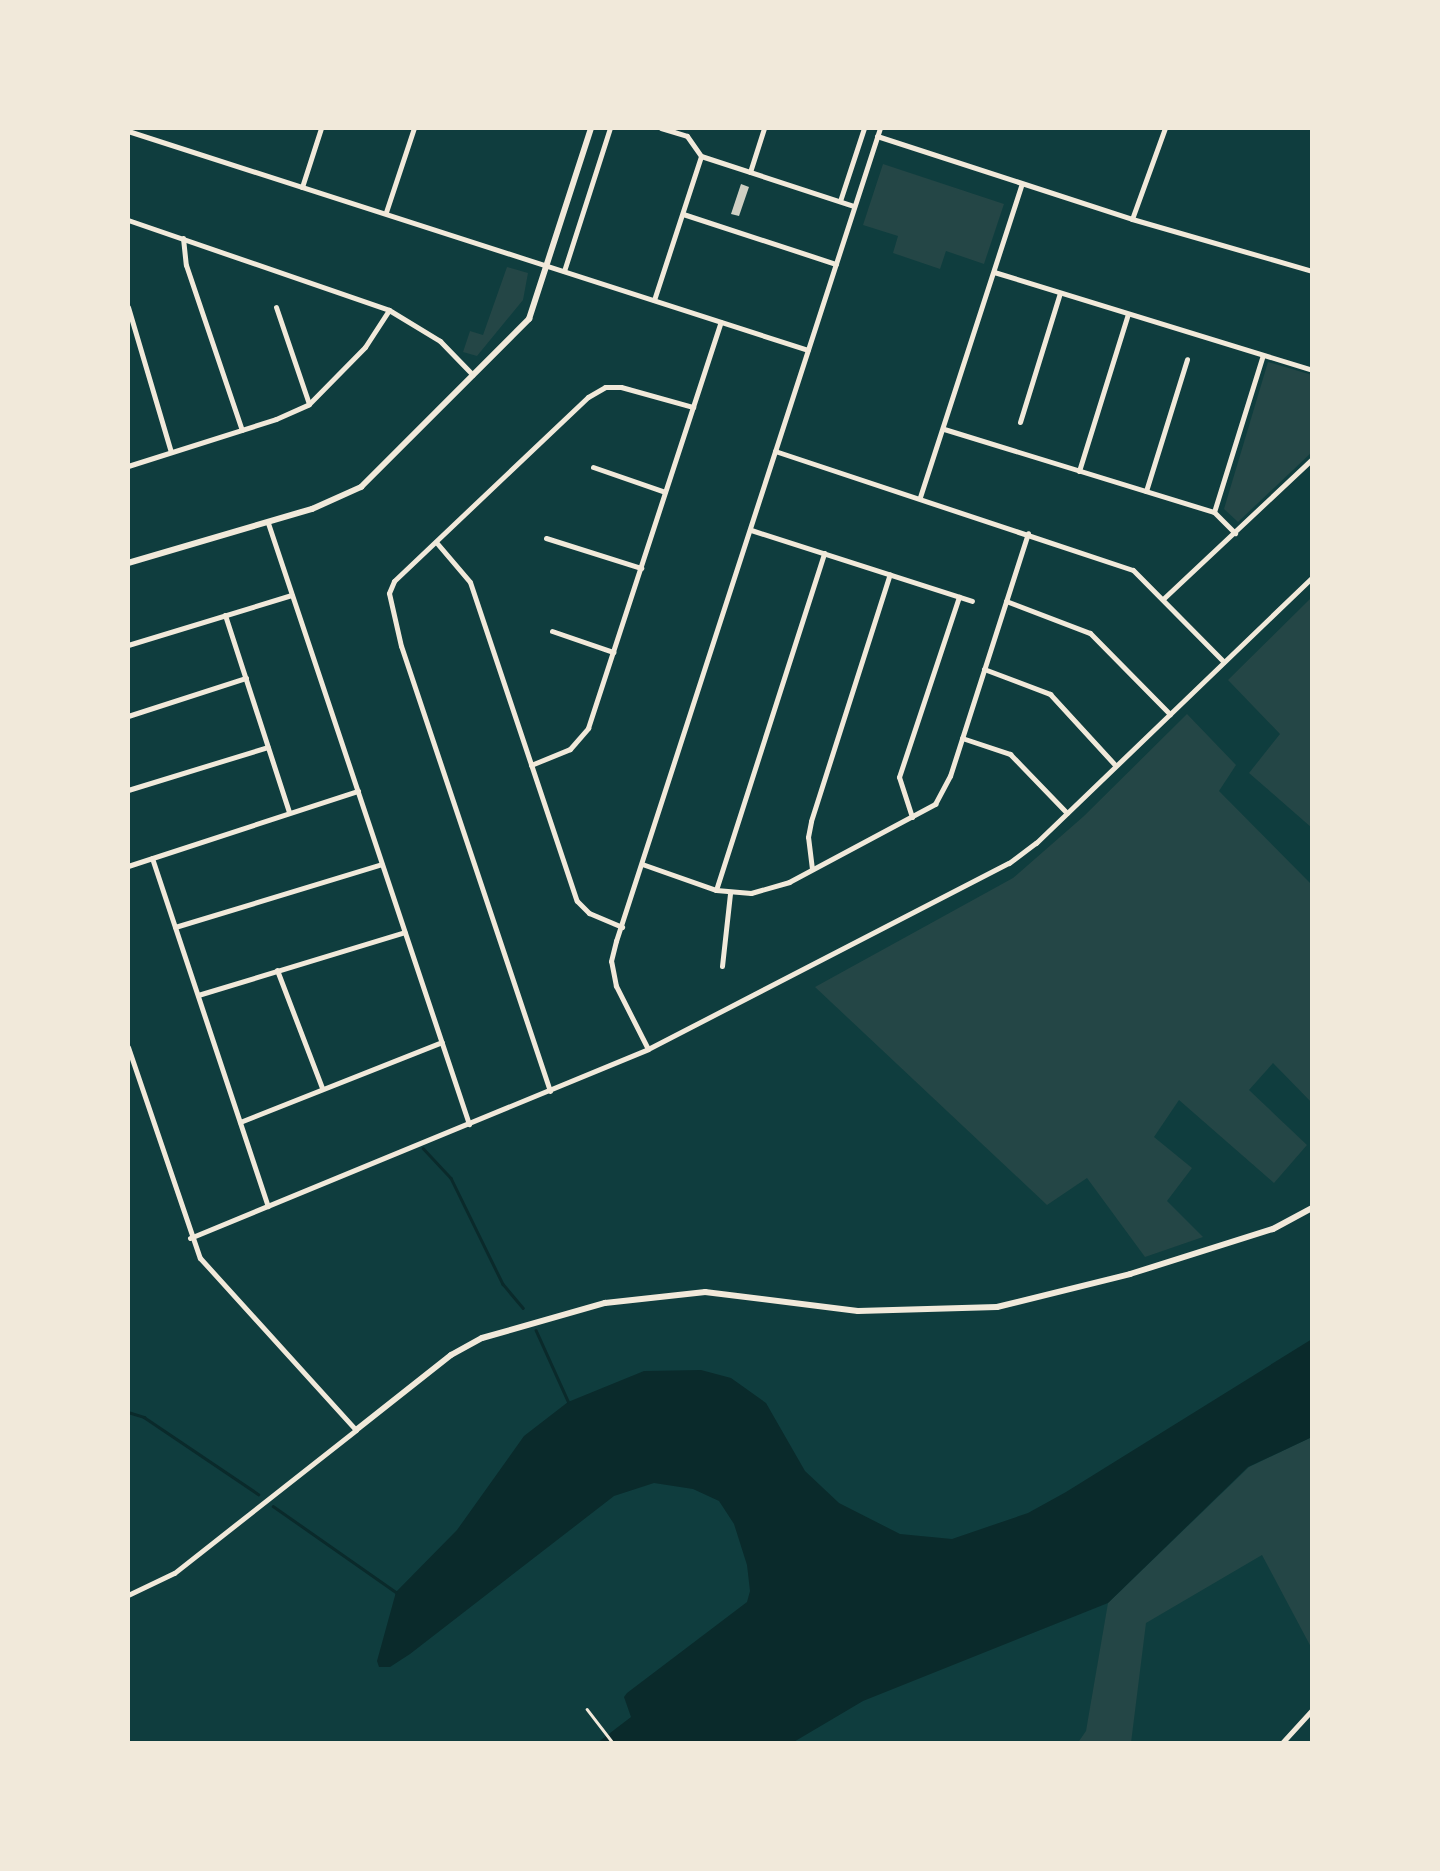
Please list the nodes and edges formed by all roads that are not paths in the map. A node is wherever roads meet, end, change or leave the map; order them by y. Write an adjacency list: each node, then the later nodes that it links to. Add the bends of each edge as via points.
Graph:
1 (321, 128): 16 (street)
2 (414, 128): 19 (street)
3 (591, 128): 25 (street)
4 (610, 128): 26 (street)
5 (661, 128): 13 (street, via 687,136)
6 (764, 128): 14 (street)
7 (864, 128): 17 (street)
8 (880, 128): 12 (street)
9 (1154, 128): 10 (street)
10 (1164, 129): 21 (street)
11 (128, 132): 16 (street)
12 (877, 136): 15 (street); 18 (street)
13 (701, 156): 14 (street); 20 (street)
14 (750, 172): 17 (street)
15 (1022, 184): 21 (street); 28 (street)
16 (302, 186): 19 (street)
17 (840, 201): 18 (street)
18 (854, 206): 24 (street)
19 (386, 212): 25 (street)
20 (683, 214): 24 (street); 30 (street)
21 (1132, 219): 27 (street)
22 (128, 220): 23 (street)
23 (183, 238): 33 (street); 45 (street, via 186,265)
24 (836, 264): 36 (street)
25 (547, 266): 26 (street); 40 (street, via 529,319)
26 (564, 271): 30 (street)
27 (1312, 271)
28 (994, 272): 29 (street); 44 (street)
29 (1060, 293): 34 (street); 43 (street)
30 (654, 300): 35 (street)
31 (128, 307): 46 (street)
32 (276, 308): 41 (street)
33 (389, 310): 40 (street, via 440,342); 41 (street, via 365,347)
34 (1128, 314): 37 (street); 51 (street)
35 (721, 322): 36 (street); 42 (street)
36 (808, 350): 47 (street)
37 (1263, 355): 39 (street); 55 (street)
38 (1187, 359): 53 (street)
39 (1312, 370)
40 (475, 377): 56 (street, via 350,495)
41 (309, 404): 45 (street)
42 (693, 407): 52 (street); 61 (street, via 605,387)
43 (1020, 422)
44 (944, 429): 51 (street); 54 (street)
45 (242, 430): 46 (street)
46 (172, 452): 49 (street)
47 (775, 452): 54 (street); 57 (street)
48 (1312, 459): 59 (street)
49 (128, 466)
50 (592, 467): 52 (street)
51 (1079, 471): 53 (street)
52 (666, 492): 64 (street)
53 (1146, 492): 55 (street)
54 (920, 497): 58 (street)
55 (1214, 512): 59 (street)
56 (268, 522): 63 (street); 67 (street)
57 (750, 530): 62 (street); 92 (street)
58 (1028, 533): 69 (street, via 1134,570); 71 (street)
59 (1235, 533): 69 (street)
60 (546, 538): 64 (street)
61 (436, 542): 83 (street, via 470,582); 107 (street, via 394,582 389,604)
62 (824, 553): 65 (street); 95 (street)
63 (128, 563)
64 (641, 568): 75 (street)
65 (890, 574): 68 (street); 94 (street, via 811,821)
66 (1312, 577): 76 (street)
67 (292, 595): 72 (street); 86 (street)
68 (959, 596): 70 (street); 89 (street, via 900,769 900,791)
69 (1163, 600): 76 (street)
70 (972, 601)
71 (1006, 601): 77 (street); 79 (street, via 1090,633)
72 (225, 615): 74 (street); 78 (street)
73 (552, 631): 75 (street)
74 (128, 645)
75 (613, 652): 83 (street, via 588,728 570,749)
76 (1224, 662): 79 (street)
77 (984, 669): 81 (street); 84 (street, via 1050,694)
78 (246, 678): 80 (street); 82 (street)
79 (1170, 714): 84 (street)
80 (128, 716)
81 (962, 738): 88 (street, via 1010,754); 89 (street, via 935,804)
82 (268, 747): 85 (street); 87 (street)
83 (531, 765): 98 (street, via 577,901)
84 (1116, 766): 88 (street)
85 (128, 790)
86 (358, 791): 87 (street); 91 (street)
87 (290, 812): 90 (street)
88 (1067, 813): 105 (street, via 1008,864)
89 (912, 816): 94 (street)
90 (152, 858): 93 (street); 97 (street)
91 (382, 864): 97 (street); 99 (street)
92 (642, 864): 95 (street); 98 (street)
93 (128, 866)
94 (812, 869): 96 (street, via 752,893)
95 (716, 890): 96 (street)
96 (730, 893): 100 (street)
97 (175, 926): 102 (street)
98 (622, 926): 105 (street, via 612,961 616,986)
99 (405, 932): 101 (street); 103 (street)
100 (722, 966)
101 (276, 969): 102 (street); 106 (street)
102 (198, 995): 108 (street)
103 (442, 1042): 106 (street); 109 (street)
104 (128, 1047): 112 (street)
105 (648, 1049): 107 (street)
106 (322, 1088): 108 (street)
107 (550, 1091): 109 (street)
108 (240, 1122): 110 (street)
109 (469, 1124): 110 (street)
110 (268, 1206): 112 (street)
111 (1312, 1208): 113 (street, via 1255,1235 997,1307 858,1311 705,1292 605,1303 482,1338)
112 (190, 1238): 113 (street, via 200,1258)
113 (356, 1430): 114 (street, via 174,1573)
114 (128, 1594)
115 (587, 1709): 117 (lane)
116 (1312, 1710): 118 (street)
117 (614, 1744)
118 (1281, 1744)

